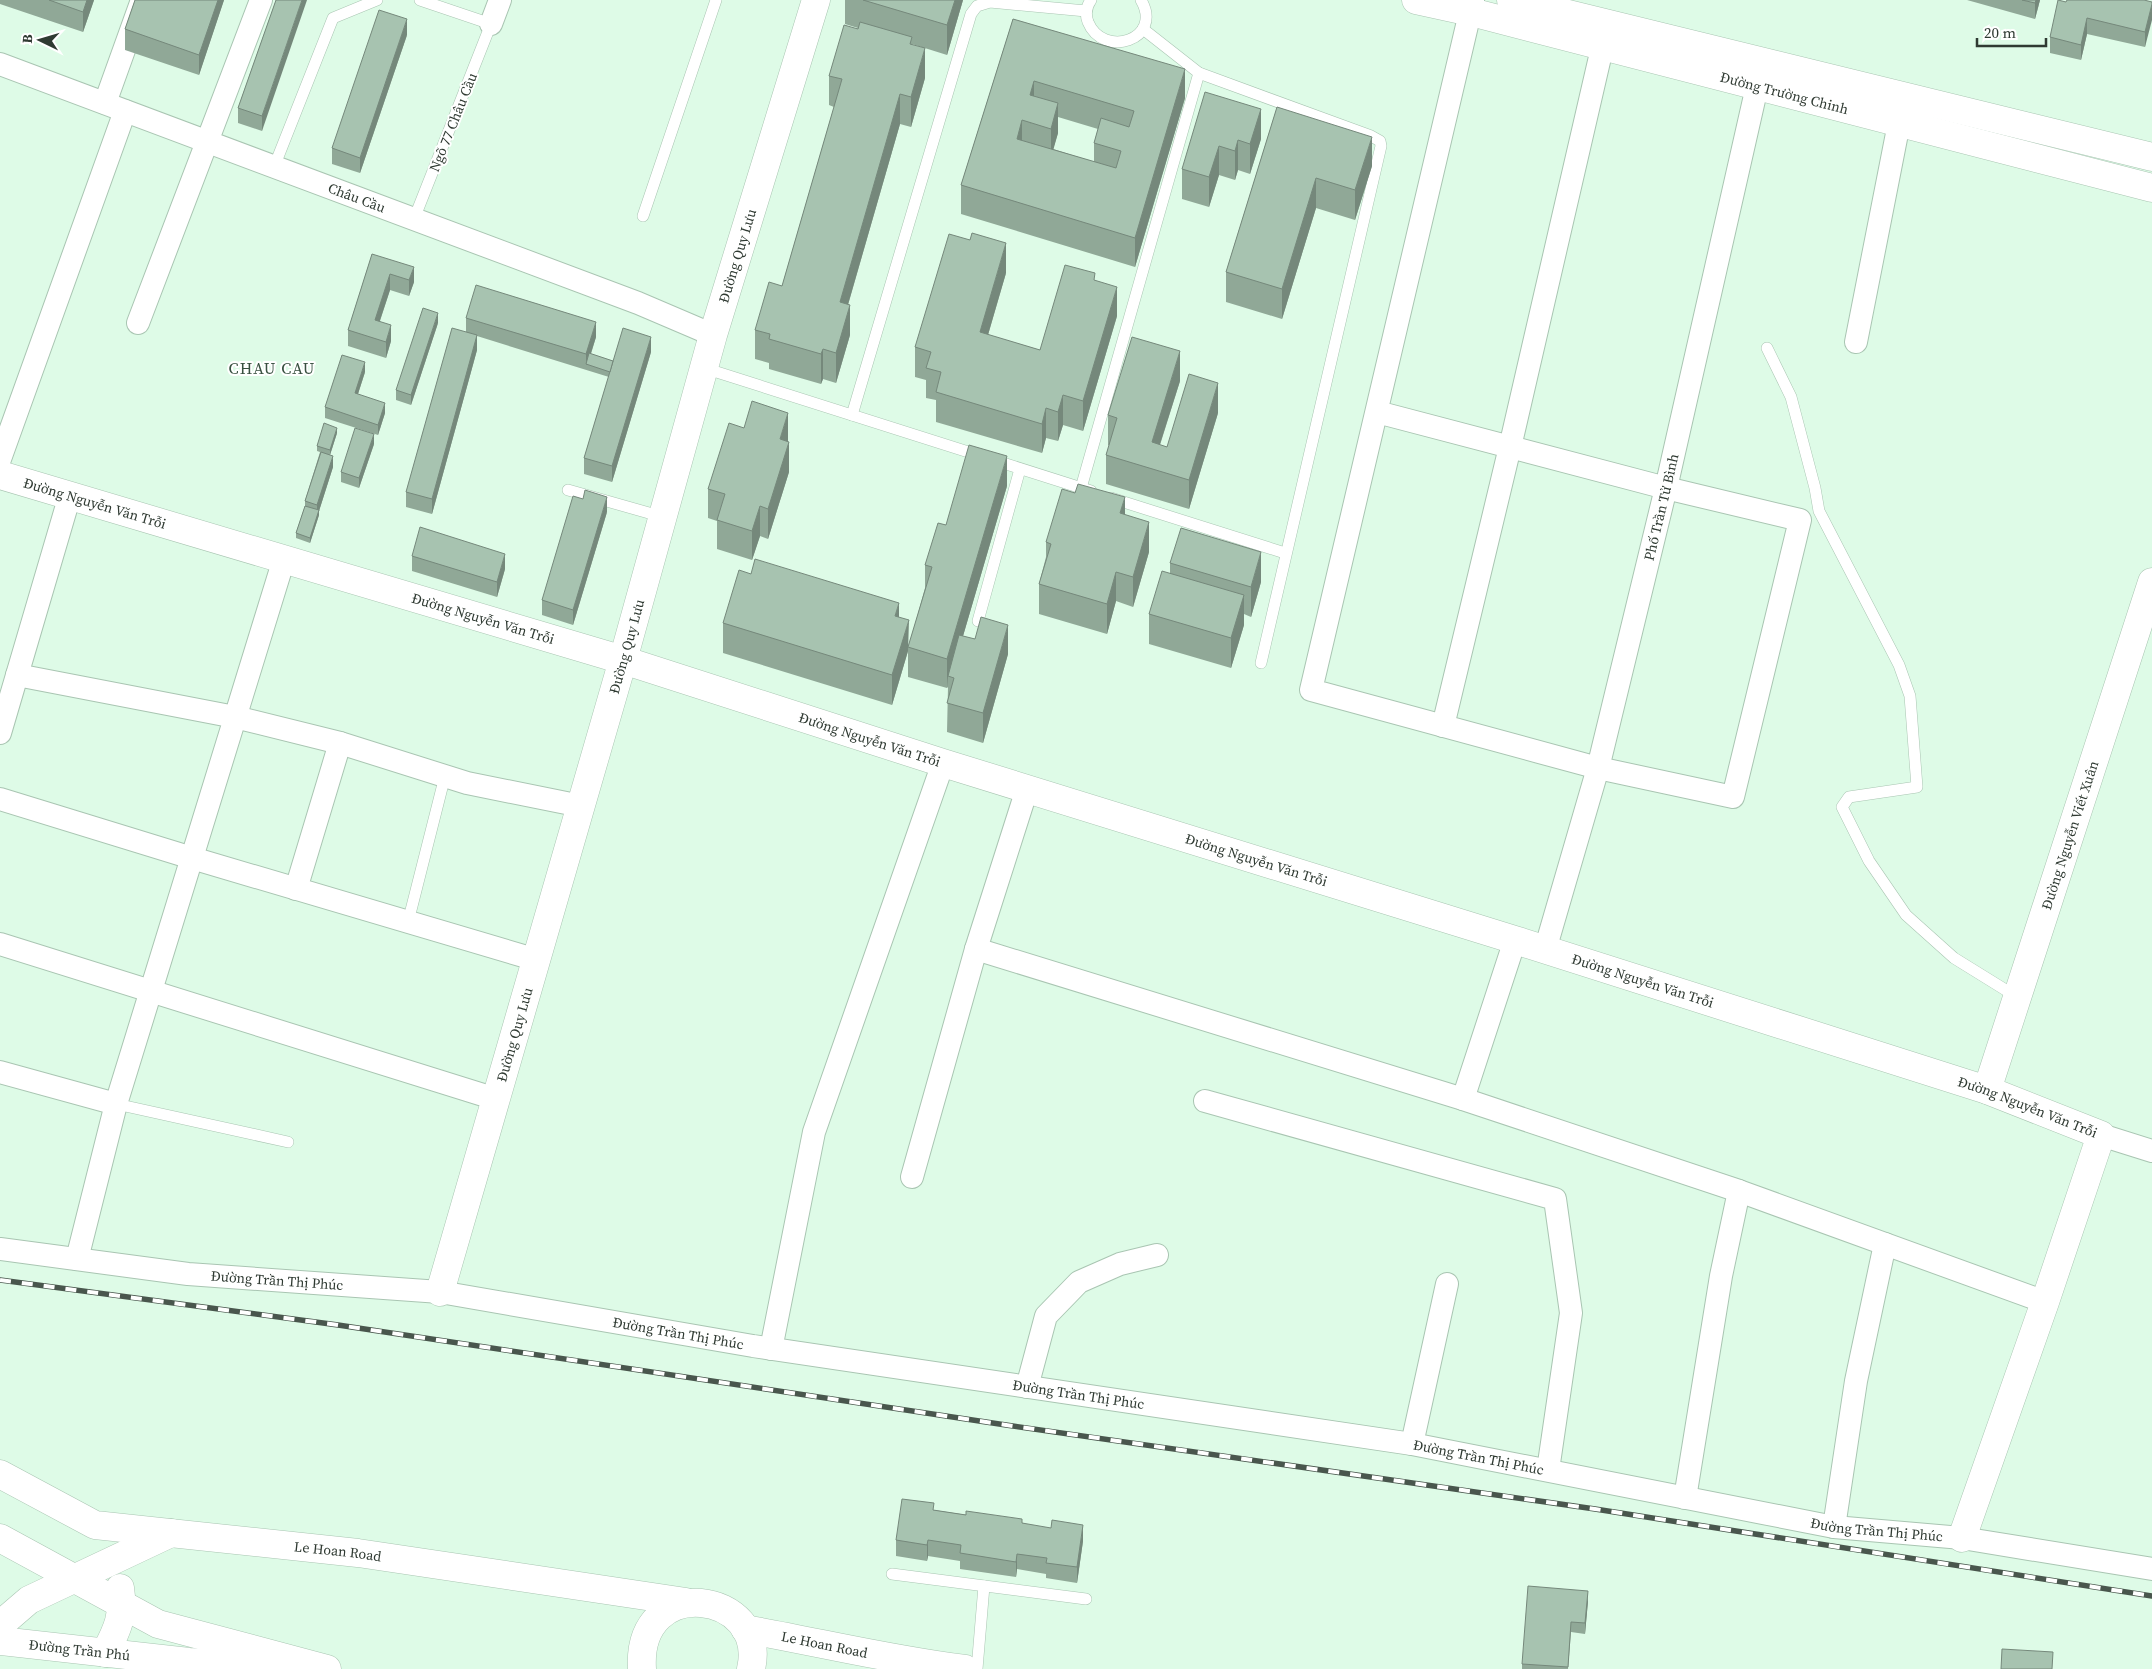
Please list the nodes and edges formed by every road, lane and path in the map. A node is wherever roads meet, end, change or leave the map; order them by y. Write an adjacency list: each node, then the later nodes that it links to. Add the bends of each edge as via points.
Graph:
1 (142, 0): 20 (street)
2 (261, 0): 23 (street)
3 (377, 0): 25 (lane, via 333,18)
4 (420, 0): 13 (lane)
5 (500, 0): 13 (street)
6 (716, 0): 28 (lane)
7 (816, 0): 31 (street, Đường Quy Lưu)
8 (1141, 0): 14 (lane, via 1147,16)
9 (1416, 0): 12 (street, Đường Trường Chinh)
10 (1511, 0): 15 (street, Đường Trường Chinh)
11 (1089, 5): 14 (lane, via 1088,21 1092,30 1108,41 1128,41); 36 (lane, via 990,2 977,6 971,14)
12 (1472, 6): 15 (street, Đường Trường Chinh); 35 (street)
13 (491, 24): 29 (lane, Ngõ 77 Châu Cầu)
14 (1143, 29): 17 (lane)
15 (1605, 35): 18 (street, Đường Trường Chinh); 37 (street)
16 (0, 64): 20 (street, Châu Cầu)
17 (1199, 73): 41 (lane); 47 (lane, via 1371,136 1382,146)
18 (1759, 74): 19 (street, Đường Trường Chinh); 21 (street, Đường Trường Chinh); 42 (street, Phố Trần Tử Bình)
19 (1904, 96): 21 (street); 22 (street, Đường Trường Chinh)
20 (115, 107): 23 (street, Châu Cầu); 38 (street)
21 (1899, 123): 26 (street, Đường Trường Chinh); 32 (street)
22 (2087, 140): 24 (street, Đường Trường Chinh); 26 (street)
23 (208, 142): 25 (street, Châu Cầu); 30 (street)
24 (2152, 156)
25 (274, 167): 29 (street, Châu Cầu)
26 (2079, 169): 27 (street, Đường Trường Chinh)
27 (2152, 188)
28 (643, 216)
29 (414, 219): 31 (street, Châu Cầu)
30 (138, 323)
31 (713, 335): 34 (street, Đường Quy Lưu)
32 (1856, 342)
33 (1767, 348): 45 (lane, via 1792,397 1815,488)
34 (704, 368): 36 (lane); 46 (street, Đường Quy Lưu)
35 (1377, 412): 37 (street); 55 (street, via 1311,690)
36 (852, 415): 39 (lane)
37 (1510, 447): 42 (street); 55 (street)
38 (0, 459)
39 (1020, 469): 41 (lane); 50 (lane)
40 (0, 475): 44 (street, Đường Nguyễn Văn Trỗi)
41 (1082, 488): 47 (lane)
42 (1666, 488): 45 (street); 59 (street, Phố Trần Tử Bình)
43 (568, 490): 46 (lane)
44 (70, 495): 48 (street, Đường Nguyễn Văn Trỗi); 53 (street)
45 (1809, 516): 59 (street, via 1732,797); 73 (lane, via 1899,665 1910,696 1917,787 1849,797 1842,807 1869,861 1906,915 1954,958)
46 (663, 517): 51 (street, Đường Quy Lưu)
47 (1285, 554): 52 (lane)
48 (284, 559): 51 (street, Đường Nguyễn Văn Trỗi); 54 (street)
49 (2152, 582): 73 (street, Đường Nguyễn Viết Xuân)
50 (978, 621)
51 (623, 660): 58 (street, Đường Nguyễn Văn Trỗi); 63 (street, Đường Quy Lưu)
52 (1261, 663)
53 (17, 676): 54 (street); 56 (street)
54 (235, 717): 57 (street); 64 (street)
55 (1443, 726): 59 (street)
56 (0, 733)
57 (340, 743): 60 (street); 65 (street)
58 (943, 763): 61 (street, Đường Nguyễn Văn Trỗi); 92 (street, via 814,1132)
59 (1598, 768): 70 (street, Phố Trần Tử Bình)
60 (444, 776): 63 (street); 66 (lane)
61 (1027, 789): 67 (street, Đường Nguyễn Văn Trỗi); 69 (street)
62 (0, 799): 64 (street)
63 (581, 806): 71 (street, Đường Quy Lưu)
64 (192, 858): 65 (street); 72 (street)
65 (296, 889): 66 (street)
66 (408, 922): 71 (street)
67 (1516, 940): 70 (street, Đường Nguyễn Văn Trỗi); 76 (street)
68 (0, 944): 72 (street)
69 (976, 949): 76 (street); 83 (street)
70 (1545, 950): 75 (street, Đường Nguyễn Văn Trỗi)
71 (537, 960): 77 (street, Đường Quy Lưu)
72 (151, 991): 77 (street); 79 (street)
73 (2018, 997): 75 (street, Đường Nguyễn Viết Xuân)
74 (0, 1072): 79 (street)
75 (1987, 1090): 80 (street, Đường Nguyễn Văn Trỗi)
76 (1463, 1098): 84 (street)
77 (496, 1099): 90 (street, Đường Quy Lưu)
78 (1205, 1101): 95 (street, via 1555,1199 1571,1313)
79 (116, 1104): 81 (lane); 88 (street)
80 (2100, 1135): 82 (street); 91 (street, Đường Nguyễn Văn Trỗi)
81 (288, 1142)
82 (2152, 1151)
83 (912, 1177)
84 (1739, 1191): 85 (street); 97 (street)
85 (1885, 1244): 91 (street); 99 (street, via 1856,1381)
86 (0, 1249): 88 (street, Đường Trần Thị Phúc)
87 (1157, 1255): 93 (street, via 1120,1264 1079,1282 1046,1316)
88 (77, 1259): 90 (street, Đường Trần Thị Phúc, via 188,1274)
89 (1447, 1284): 94 (street)
90 (440, 1292): 92 (street, Đường Trần Thị Phúc)
91 (2045, 1302): 102 (street, Đường Nguyễn Văn Trỗi)
92 (771, 1349): 93 (street, Đường Trần Thị Phúc)
93 (1027, 1387): 94 (street, Đường Trần Thị Phúc)
94 (1412, 1444): 95 (street, Đường Trần Thị Phúc)
95 (1548, 1470): 97 (street, Đường Trần Thị Phúc)
96 (0, 1474): 98 (street, Le Hoan Road)
97 (1685, 1498): 99 (street, Đường Trần Thị Phúc)
98 (95, 1525): 100 (street, Le Hoan Road); 103 (street)
99 (1834, 1527): 102 (street, Đường Trần Thị Phúc)
100 (171, 1534): 103 (street); 109 (street, Le Hoan Road, via 358,1553)
101 (0, 1538): 106 (street)
102 (1962, 1538): 104 (street, Đường Trần Thị Phúc)
103 (116, 1560): 106 (street); 110 (street)
104 (2152, 1569)
105 (892, 1574): 107 (lane)
106 (77, 1579): 110 (street); 111 (street, via 29,1600)
107 (984, 1586): 108 (lane); 121 (lane)
108 (1086, 1599)
109 (686, 1602): 112 (street, Le Hoan Road, via 720,1606); 118 (street, via 655,1620 641,1653)
110 (122, 1606): 114 (street, via 115,1633); 117 (street, via 158,1624)
111 (0, 1625)
112 (745, 1629): 119 (street, via 752,1645); 120 (street, Le Hoan Road)
113 (0, 1641): 114 (street, Đường Trần Phú)
114 (105, 1652): 115 (street, Đường Trần Phú)
115 (189, 1665): 116 (street, Đường Trần Phú)
116 (280, 1669)
117 (327, 1669)
118 (642, 1669)
119 (752, 1669)
120 (965, 1669)
121 (977, 1669)

